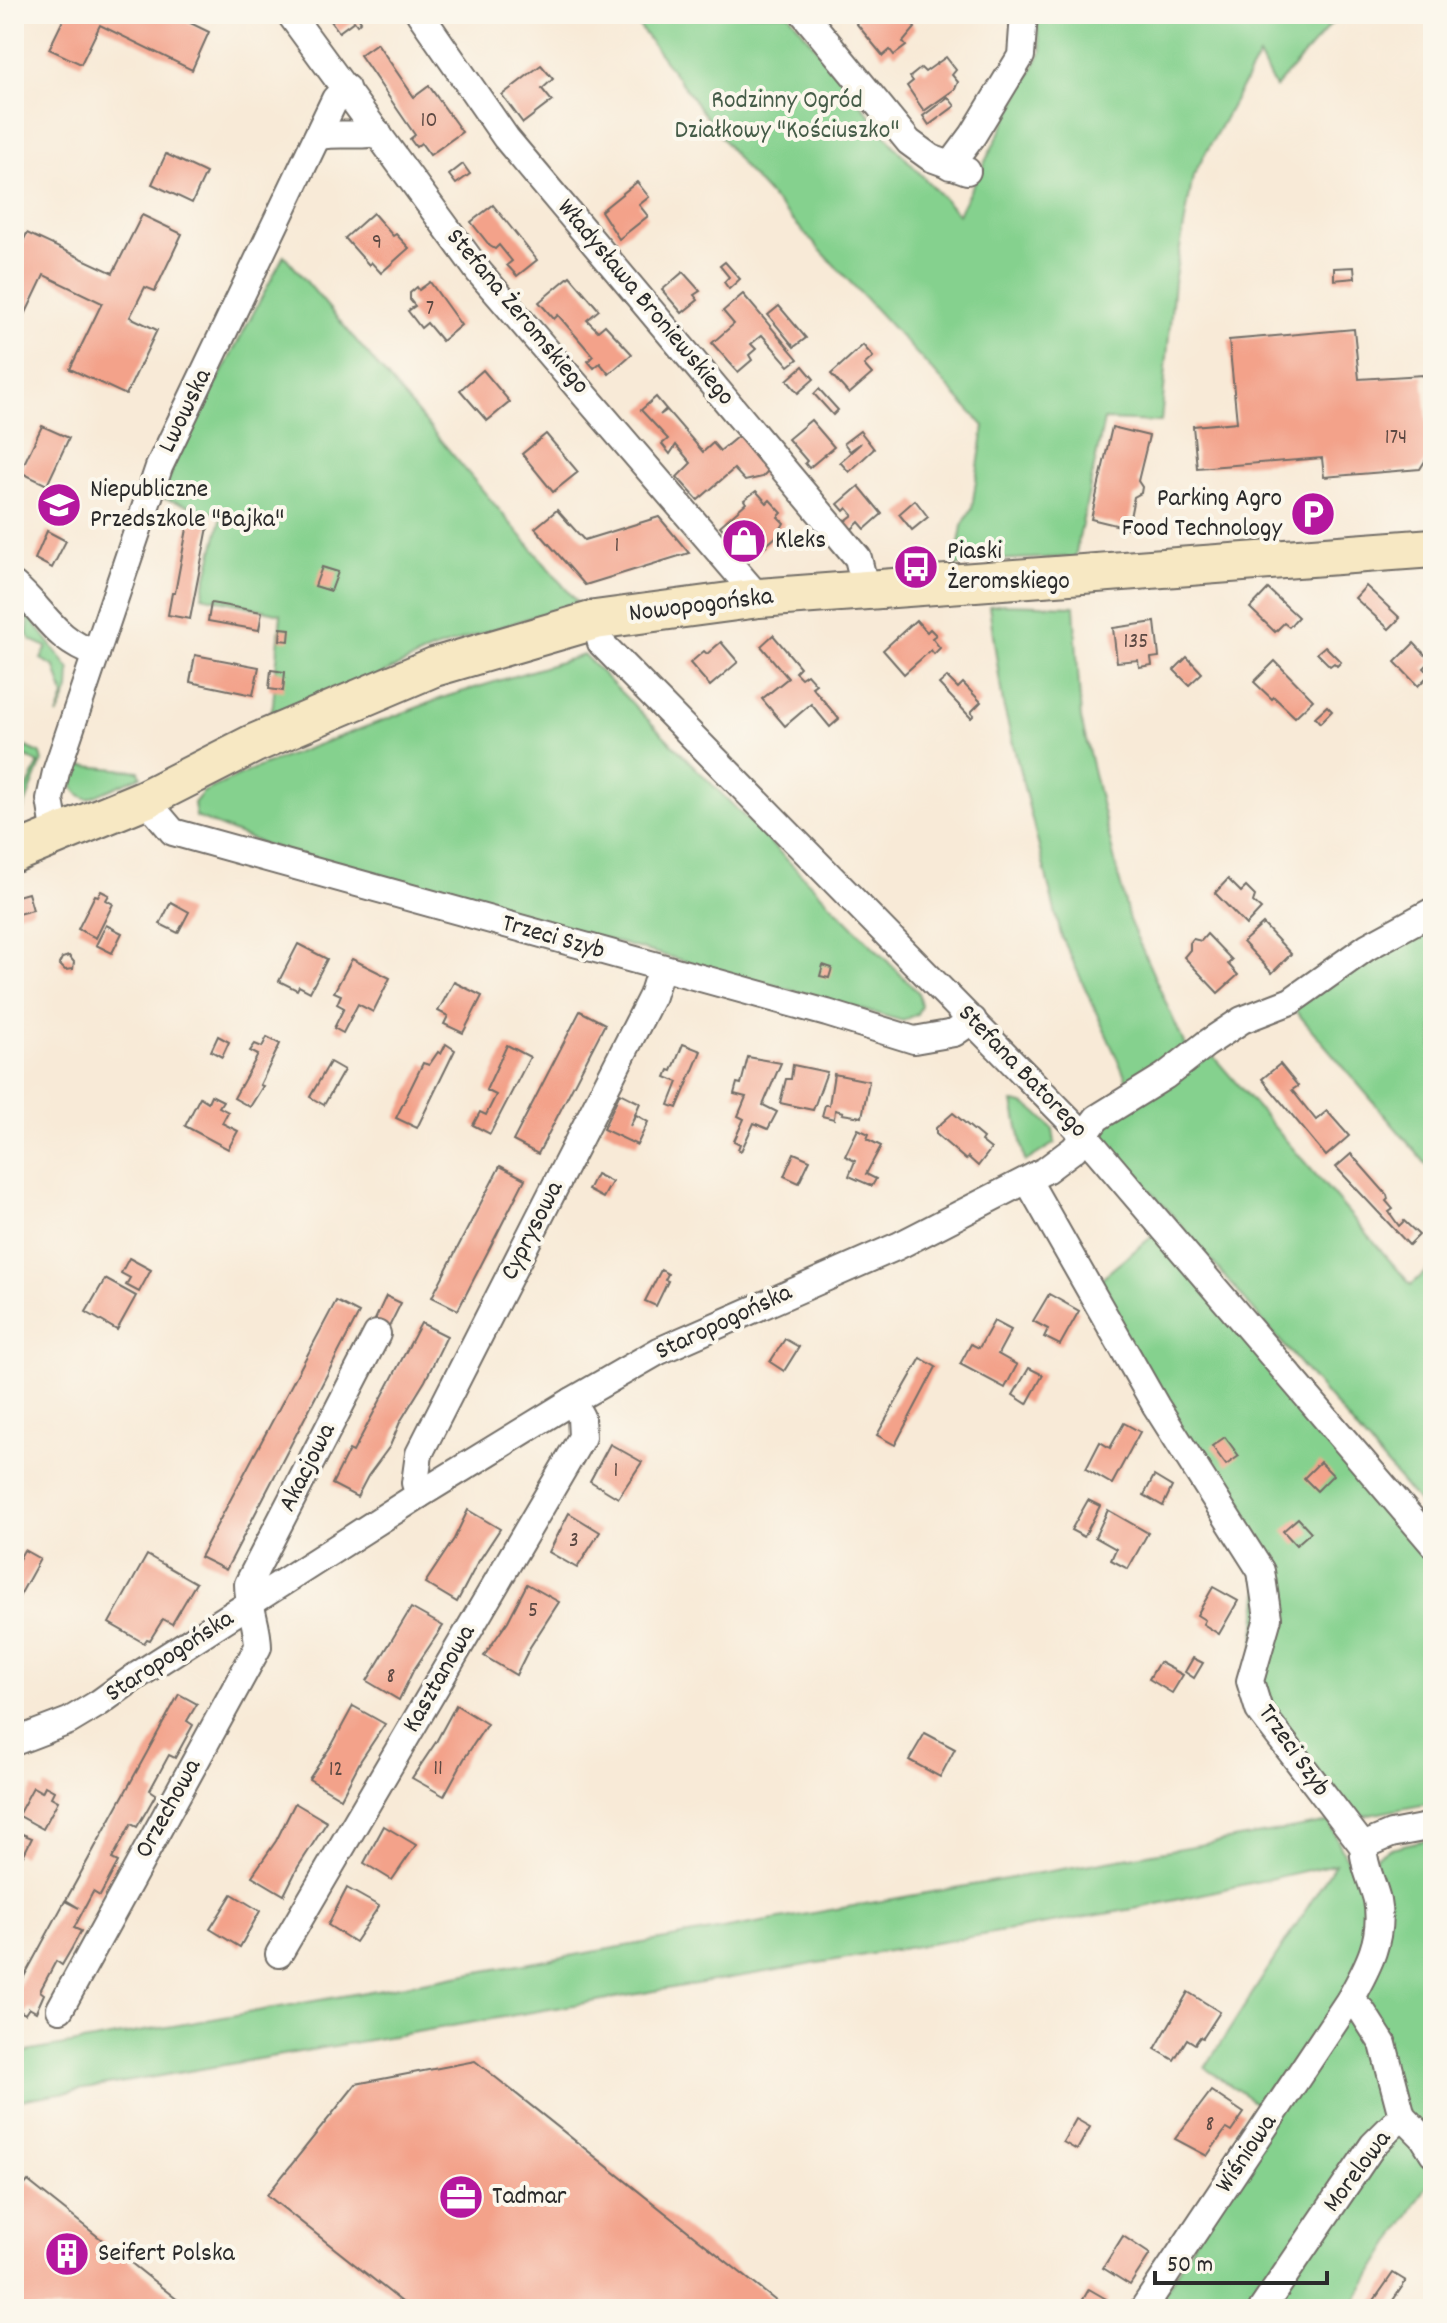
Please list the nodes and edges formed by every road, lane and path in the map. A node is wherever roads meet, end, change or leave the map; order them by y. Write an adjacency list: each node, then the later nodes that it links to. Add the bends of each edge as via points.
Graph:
1 (290, 14): 5 (street, Stefana Żeromskiego)
2 (420, 14): 10 (street, Władysława Broniewskiego, via 506,138 858,558)
3 (804, 14): 4 (street, via 909,142 958,169 1021,56)
4 (1024, 14)
5 (346, 88): 6 (street, Stefana Żeromskiego); 7 (street, Lwowska, via 335,99)
6 (378, 133): 7 (street); 11 (street, Stefana Żeromskiego, via 479,272)
7 (320, 136): 13 (street, Lwowska, via 159,467)
8 (1433, 548): 10 (street, Nowopogońska)
9 (14, 585): 13 (street, via 59,635)
10 (866, 591): 11 (street, Nowopogońska)
11 (759, 598): 12 (street, Nowopogońska)
12 (595, 620): 14 (street, Nowopogońska, via 434,667 253,744); 19 (street, Stefana Batorego, via 601,643)
13 (96, 654): 15 (street, Lwowska, via 50,799)
14 (145, 799): 15 (street, Nowopogońska); 18 (street, Trzeci Szyb, via 173,832)
15 (56, 836): 16 (street, Nowopogońska)
16 (14, 853)
17 (1433, 911): 20 (street, Staropogońska, via 1367,947 1291,1001 1242,1020 1097,1118)
18 (661, 968): 19 (street, Trzeci Szyb, via 914,1040 954,1033); 24 (street, Cyprysowa, via 652,996 419,1454)
19 (973, 1020): 20 (street, Stefana Batorego)
20 (1084, 1135): 21 (street, Staropogońska, via 1074,1149); 25 (street, Stefana Batorego)
21 (1028, 1181): 23 (street, Staropogońska, via 898,1246 659,1351); 29 (street, Trzeci Szyb, via 1169,1429 1261,1571 1268,1618 1250,1681 1259,1710)
22 (377, 1334): 26 (street, Akacjowa, via 248,1584)
23 (572, 1401): 24 (street, Staropogońska); 30 (street, Kasztanowa, via 581,1417 582,1437)
24 (419, 1495): 26 (street, Staropogońska)
25 (1433, 1544)
26 (250, 1604): 27 (street, Staropogońska, via 69,1721); 32 (street, Orzechowa, via 258,1647)
27 (14, 1742)
28 (1433, 1826): 29 (street)
29 (1363, 1846): 31 (street, Trzeci Szyb, via 1381,1928)
30 (279, 1954)
31 (1350, 1999): 33 (street, via 1383,2044); 35 (street, Wiśniowa)
32 (60, 2009)
33 (1402, 2116): 34 (street); 36 (street, Morelowa, via 1373,2145)
34 (1433, 2153)
35 (1143, 2309)
36 (1262, 2309)

